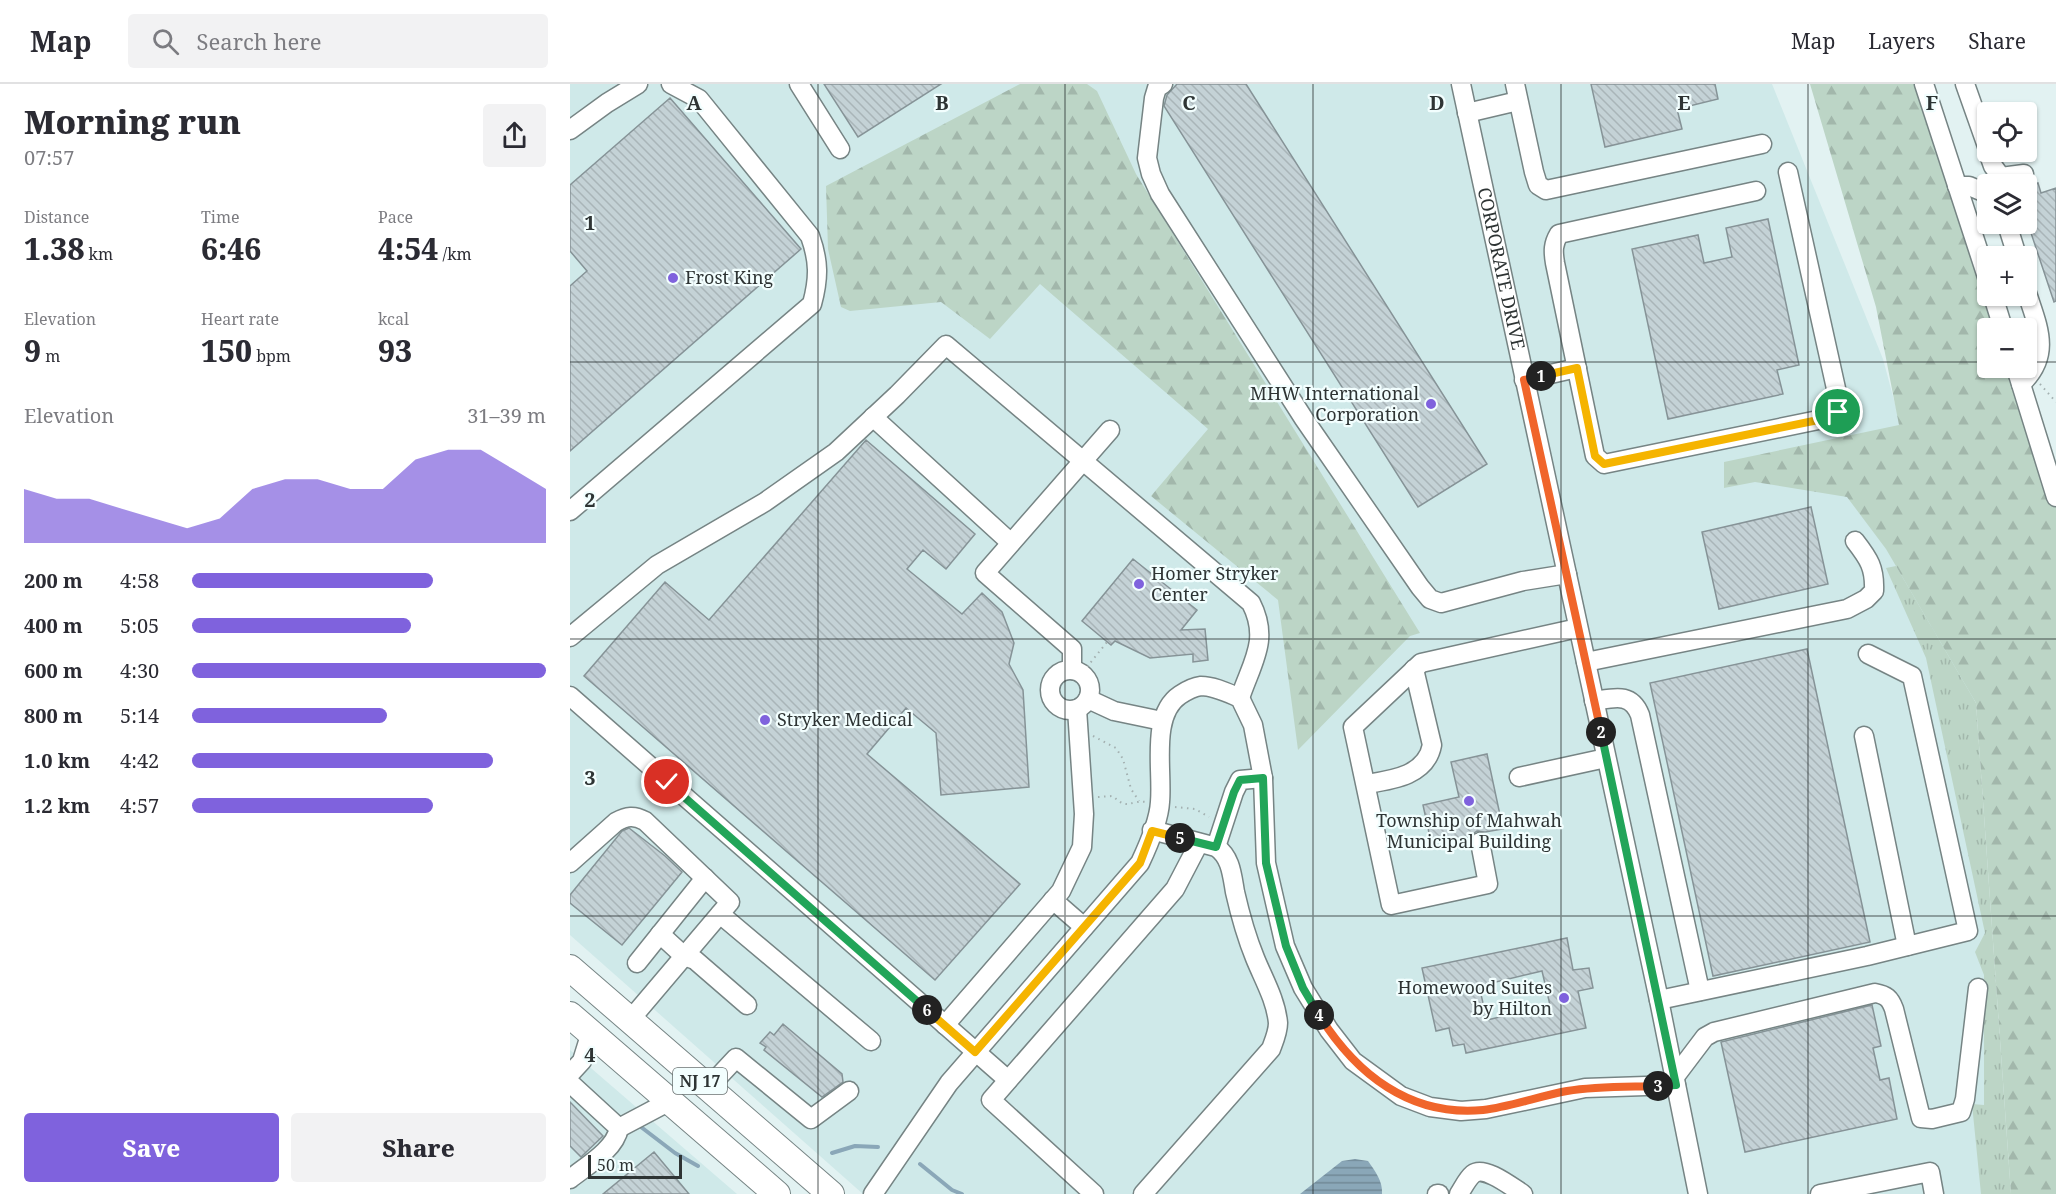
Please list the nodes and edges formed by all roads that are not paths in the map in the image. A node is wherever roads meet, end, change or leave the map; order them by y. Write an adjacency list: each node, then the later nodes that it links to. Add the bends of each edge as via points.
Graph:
1 (638, 84): 11 (street)
2 (671, 84): 28 (street, via 699,99 810,236 818,281 812,304)
3 (799, 84): 13 (street)
4 (1163, 84): 31 (street, via 1154,98 1147,158 1160,194 1304,418 1420,587 1430,599 1441,603 1523,581)
5 (1461, 84): 9 (street, CORPORATE DRIVE)
6 (1924, 84): 15 (street)
7 (1965, 84): 10 (street)
8 (1516, 92): 9 (street); 12 (street, via 1534,172 1538,185 1546,190)
9 (1467, 113): 23 (street, CORPORATE DRIVE)
10 (1977, 118)
11 (570, 130)
12 (1762, 144)
13 (840, 149)
14 (1788, 172): 21 (street, via 1839,402 1838,412 1828,418 1604,464 1595,456)
15 (1957, 186): 16 (street); 18 (street)
16 (1977, 189)
17 (1756, 191): 21 (street, via 1559,234 1553,250)
18 (1977, 247)
19 (2037, 326): 20 (street, via 2041,339)
20 (2037, 359)
21 (1577, 368): 23 (street)
22 (2024, 378): 27 (street)
23 (1524, 380): 31 (street, CORPORATE DRIVE)
24 (873, 417): 26 (street, via 946,345); 30 (street); 33 (street, via 836,452 765,502 657,566)
25 (1110, 430): 26 (street)
26 (1084, 460): 30 (street); 39 (street, via 1251,603 1258,618 1260,644)
27 (2056, 497)
28 (570, 511)
29 (1855, 541): 35 (street, via 1875,574 1874,591 1847,609)
30 (1011, 543): 37 (street, via 985,573 1072,649)
31 (1567, 574): 32 (street, CORPORATE DRIVE)
32 (1578, 628): 35 (street, CORPORATE DRIVE); 36 (street, via 1439,658)
33 (570, 637)
34 (1868, 654): 57 (street, via 1912,676 1968,931)
35 (1586, 662): 40 (street, CORPORATE DRIVE)
36 (1414, 669): 47 (street, via 1353,727); 47 (street, via 1432,745 1430,754 1425,762 1400,777)
37 (1077, 672): 41 (street, via 1089,683 1090,691); 41 (street, via 1057,675 1050,688 1061,708 1069,710)
38 (570, 696): 67 (street)
39 (1240, 698): 42 (street, via 1200,686 1171,701); 46 (street, via 1254,725)
40 (1594, 701): 44 (street, CORPORATE DRIVE); 62 (street, via 1623,698 1637,706)
41 (1082, 704): 42 (street); 53 (street, via 1077,730 1083,847)
42 (1162, 721): 48 (street, via 1160,805)
43 (1864, 736): 57 (street)
44 (1606, 758): 45 (street); 63 (street, CORPORATE DRIVE)
45 (1519, 777)
46 (1263, 778): 50 (street, via 1240,780); 73 (street, via 1266,863 1286,946 1303,988 1329,1030 1353,1061 1380,1082 1401,1096 1430,1107 1461,1111 1585,1088)
47 (1366, 784): 49 (street, via 1391,905 1488,884)
48 (1152, 831): 50 (street); 55 (street, via 1140,863)
49 (1480, 842)
50 (1208, 845): 72 (street, via 1175,889); 84 (street, via 1223,852 1227,859 1240,914 1278,1024 1271,1049)
51 (570, 862): 52 (street, via 616,822 632,816 645,821)
52 (705, 878): 54 (street, via 730,902); 56 (street)
53 (1053, 900): 55 (street); 67 (street)
54 (720, 914): 58 (street); 69 (street)
55 (1084, 927): 70 (street)
56 (660, 934): 58 (street); 59 (street)
57 (1907, 946): 62 (street)
58 (684, 956): 64 (street, via 695,960); 66 (street)
59 (637, 963)
60 (570, 968): 66 (highway, NJ 17)
61 (1978, 988): 73 (street, via 1961,1112 1921,1118 1894,1009 1890,1000 1875,993 1705,1036)
62 (1700, 991): 63 (street)
63 (1659, 1000): 73 (street, CORPORATE DRIVE)
64 (747, 1005)
65 (570, 1015): 68 (highway, NJ 17)
66 (630, 1020): 75 (highway, NJ 17)
67 (945, 1026): 70 (street)
68 (591, 1032): 71 (street, via 582,1061); 77 (highway, NJ 17)
69 (871, 1041)
70 (975, 1052): 72 (street); 82 (street, via 949,1083)
71 (570, 1074)
72 (1008, 1080): 83 (street, via 991,1100)
73 (1675, 1082): 87 (street, CORPORATE DRIVE)
74 (570, 1083): 78 (street)
75 (708, 1088): 76 (street, via 736,1058 811,1119); 81 (highway, NJ 17)
76 (849, 1091)
77 (670, 1101): 78 (street); 80 (highway, NJ 17)
78 (620, 1128): 79 (street, via 618,1137)
79 (570, 1179)
80 (777, 1194)
81 (831, 1194)
82 (873, 1194)
83 (1094, 1194)
84 (1143, 1194)
85 (1459, 1194): 86 (street, via 1479,1171)
86 (1523, 1194)
87 (1698, 1194)
88 (1820, 1194): 89 (street, via 1930,1172)
89 (1934, 1194)

